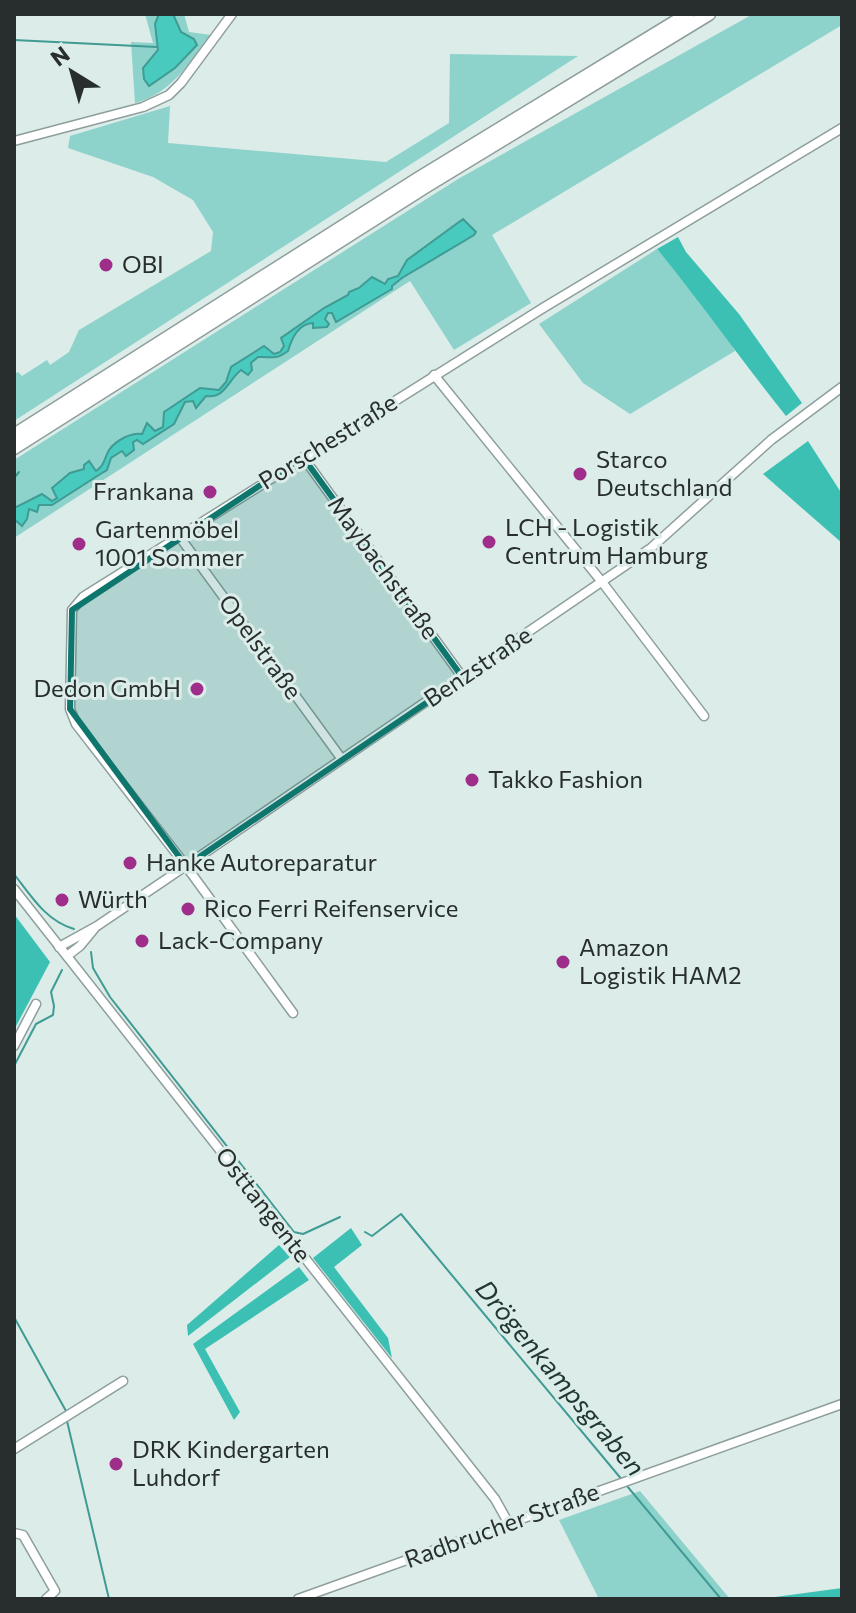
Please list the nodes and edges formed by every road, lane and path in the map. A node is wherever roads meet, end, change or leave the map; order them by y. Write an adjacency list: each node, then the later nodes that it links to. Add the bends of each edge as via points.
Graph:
1 (232, 14): 5 (street, via 169,95 143,107)
2 (688, 14): 8 (highway)
3 (709, 14): 9 (highway)
4 (842, 128): 6 (street, Porschestraße)
5 (14, 141)
6 (434, 375): 10 (street, Porschestraße); 12 (street)
7 (842, 387): 12 (street, Benzstraße, via 771,440 663,540)
8 (14, 434)
9 (14, 448)
10 (303, 457): 11 (street, Porschestraße); 13 (street, Maybachstraße)
11 (179, 536): 15 (street, Opelstraße); 16 (street, Porschestraße, via 76,603 70,621 70,709 76,724)
12 (602, 582): 13 (street, Benzstraße); 14 (street)
13 (463, 678): 15 (street, Benzstraße)
14 (704, 716)
15 (341, 758): 16 (street, Benzstraße)
16 (186, 866): 18 (street, Benzstraße); 22 (street)
17 (14, 889): 19 (street, Osttangente)
18 (97, 926): 19 (street, Benzstraße); 20 (street, Benzstraße)
19 (59, 947): 20 (street, Osttangente)
20 (67, 956): 27 (street, Osttangente, via 495,1499)
21 (36, 1004): 23 (street)
22 (293, 1013)
23 (14, 1046)
24 (123, 1381): 26 (street)
25 (842, 1404): 27 (street, Radbrucher Straße)
26 (14, 1449)
27 (509, 1524): 30 (street, Radbrucher Straße)
28 (14, 1533): 29 (street, via 23,1535 55,1591)
29 (46, 1599)
30 (298, 1599)

